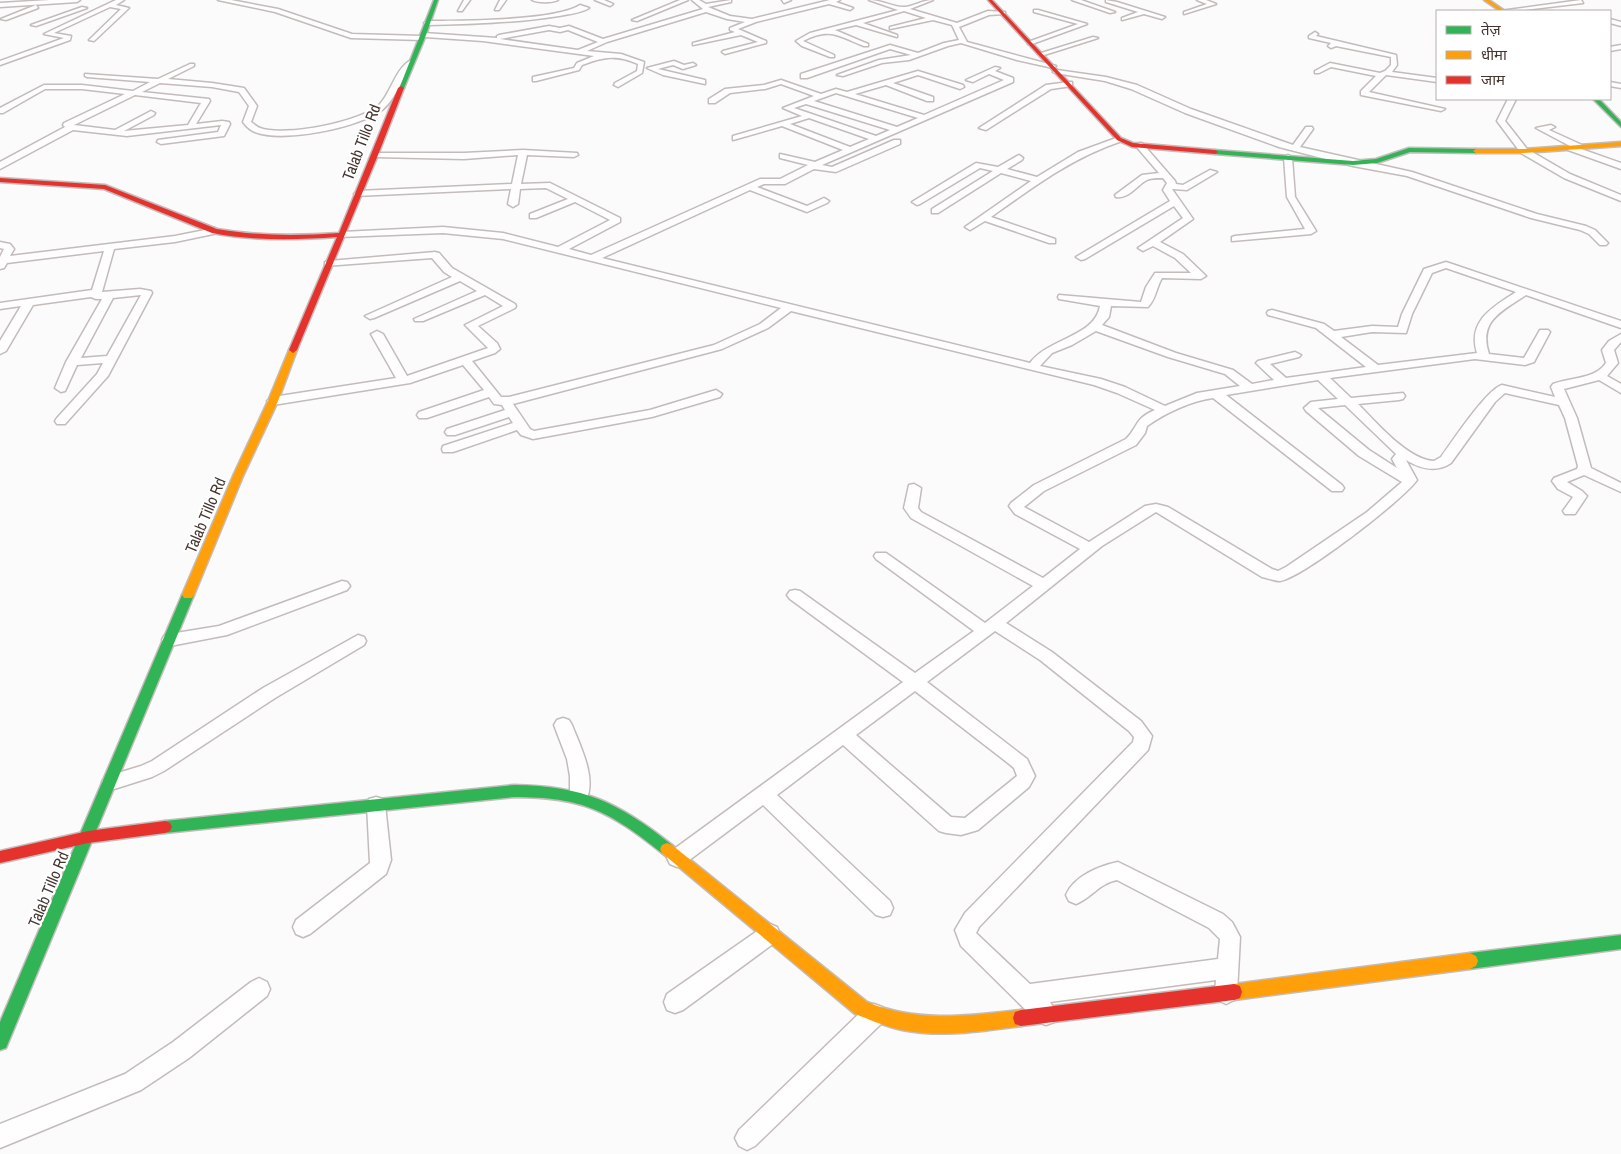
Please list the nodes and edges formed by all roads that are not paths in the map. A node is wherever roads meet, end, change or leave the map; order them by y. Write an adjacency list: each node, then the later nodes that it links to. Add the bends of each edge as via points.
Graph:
1 (77, 0): 24 (street)
2 (84, 0): 40 (street)
3 (121, 0): 29 (street)
4 (221, 0): 71 (street, via 276,10 351,36)
5 (436, 0): 60 (street, Talab Tillo Rd)
6 (466, 0): 41 (street)
7 (503, 0): 42 (street)
8 (535, 0): 9 (street)
9 (554, 0)
10 (598, 0): 30 (street)
11 (685, 0): 58 (street)
12 (695, 0): 38 (street)
13 (784, 0): 37 (street)
14 (837, 0): 26 (street)
15 (872, 0): 32 (street)
16 (905, 0): 32 (street)
17 (930, 0): 43 (street)
18 (990, 0): 51 (street)
19 (1076, 0): 33 (street)
20 (1109, 0): 33 (street); 50 (street)
21 (1200, 0): 52 (street, via 1214,4)
22 (1486, 0): 44 (street)
23 (1544, 0): 34 (street)
24 (48, 2): 31 (street); 56 (street)
25 (729, 2): 38 (street)
26 (830, 2): 37 (street); 39 (street)
27 (1581, 2): 34 (street)
28 (97, 3): 29 (street)
29 (107, 3): 73 (street, via 126,8); 90 (street, via 48,34 68,39)
30 (610, 4)
31 (0, 5)
32 (890, 5): 43 (street)
33 (1092, 5): 49 (street)
34 (1558, 5): 45 (street); 46 (street)
35 (88, 6): 62 (street)
36 (580, 6): 60 (street, via 586,8 527,20)
37 (805, 7): 53 (street)
38 (705, 8): 59 (street, via 729,18); 76 (street)
39 (850, 8)
40 (60, 9)
41 (460, 10)
42 (497, 10)
43 (906, 10): 55 (street); 61 (street)
44 (1501, 10)
45 (1517, 10)
46 (1572, 10)
47 (1036, 11): 77 (street, via 1084,24)
48 (740, 12): 53 (street)
49 (1112, 12)
50 (1143, 12): 54 (street); 57 (street)
51 (1003, 13): 63 (street, via 987,13); 77 (street)
52 (1186, 13)
53 (762, 17): 59 (street)
54 (1162, 17)
55 (932, 18): 63 (street); 64 (street)
56 (4, 19)
57 (1124, 19)
58 (636, 20)
59 (751, 20): 67 (street, via 753,22 732,29)
60 (427, 23): 71 (street, Talab Tillo Rd)
61 (856, 23): 65 (street); 70 (street)
62 (34, 25)
63 (955, 26): 75 (street)
64 (892, 28)
65 (828, 30): 79 (street); 87 (street, via 809,35 799,42)
66 (604, 31): 69 (street)
67 (740, 33): 78 (street); 83 (street, via 764,42)
68 (1315, 34): 97 (street, via 1311,37 1338,43 1333,45 1394,56 1394,65)
69 (588, 35): 74 (street, via 570,28 549,28); 76 (street)
70 (895, 36)
71 (423, 37): 74 (street); 89 (street, Talab Tillo Rd)
72 (1095, 38): 84 (street)
73 (92, 40)
74 (490, 40): 82 (street)
75 (963, 41): 81 (street); 88 (street)
76 (604, 42): 82 (street)
77 (1030, 43): 84 (street)
78 (695, 44)
79 (866, 45)
80 (918, 45): 81 (street)
81 (932, 49): 86 (street)
82 (580, 52): 85 (street)
83 (725, 52)
84 (1041, 54): 94 (street)
85 (602, 55): 92 (street); 101 (street, via 579,64 577,69)
86 (918, 55): 99 (street, via 881,61); 100 (street, via 890,47)
87 (832, 56)
88 (1019, 59): 94 (street); 95 (street)
89 (411, 62): 106 (street, via 378,109 324,128 280,134 264,133 250,126 247,122 253,106 241,90); 145 (street, Talab Tillo Rd)
90 (0, 63)
91 (192, 65): 106 (street)
92 (644, 65): 93 (street); 104 (street, via 665,74); 108 (street, via 640,73)
93 (693, 65)
94 (1055, 69): 107 (street); 141 (street, via 1134,86 1188,111)
95 (990, 72): 102 (street); 122 (street, via 1010,80)
96 (1317, 72): 97 (street, via 1330,66)
97 (1384, 74): 103 (street); 118 (street, via 1364,93)
98 (87, 75): 106 (street)
99 (841, 75)
100 (804, 76)
101 (536, 79)
102 (970, 80)
103 (1436, 80)
104 (702, 82)
105 (886, 82): 109 (street, via 919,73); 111 (street); 113 (street)
106 (153, 84): 110 (street)
107 (1069, 84): 129 (street, via 1050,87); 134 (street)
108 (618, 85)
109 (960, 87)
110 (133, 92): 119 (street, via 44,87); 125 (street, via 67,125); 126 (street, via 206,101)
111 (848, 94): 112 (street, via 835,91); 122 (street)
112 (821, 96): 116 (street, via 781,82 726,92); 117 (street)
113 (930, 99)
114 (1512, 100): 143 (street, via 1501,121)
115 (1597, 100): 124 (street)
116 (712, 101)
117 (804, 101): 121 (street, via 787,108); 128 (street)
118 (1441, 109)
119 (0, 111)
120 (151, 113): 131 (street)
121 (808, 116): 123 (street); 132 (street)
122 (924, 117): 128 (street)
123 (783, 124): 133 (street); 142 (street)
124 (1621, 126)
125 (72, 127): 131 (street); 152 (street)
126 (190, 127): 131 (street); 135 (street, via 226,124 221,134)
127 (1551, 127): 140 (street, via 1540,128)
128 (896, 128): 132 (street)
129 (984, 128)
130 (1309, 129): 141 (street)
131 (114, 134)
132 (877, 137): 136 (street); 142 (street)
133 (736, 138)
134 (1119, 139): 139 (street); 157 (street, via 1096,147)
135 (161, 142)
136 (897, 142): 138 (street); 151 (street, via 834,170)
137 (1621, 144): 140 (street)
138 (907, 145)
139 (1139, 145): 149 (street); 156 (street)
140 (1575, 147): 143 (street); 153 (street)
141 (1295, 148): 150 (street)
142 (850, 150): 151 (street)
143 (1524, 151): 150 (street, via 1409,150 1377,161); 164 (street, via 1567,176)
144 (523, 152): 145 (street, via 464,156); 146 (street); 159 (street)
145 (375, 155): 162 (street, Talab Tillo Rd)
146 (574, 155)
147 (783, 156): 151 (street)
148 (1019, 158): 154 (street)
149 (1288, 158): 150 (street); 176 (street, via 1291,197 1311,231)
150 (1353, 163): 179 (street, via 1409,174 1534,216 1583,228)
151 (815, 165): 161 (street, via 784,181 764,180)
152 (0, 166)
153 (1621, 166)
154 (1000, 169): 157 (street); 167 (street, via 978,165); 170 (street)
155 (1213, 172): 160 (street, via 1184,188)
156 (1165, 175): 160 (street, via 1172,183); 163 (street, via 1145,177)
157 (1039, 180): 172 (street)
158 (2, 181): 174 (street, via 105,187)
159 (516, 186): 162 (street); 165 (street, via 547,185); 169 (street)
160 (1170, 186): 168 (street, via 1167,190)
161 (749, 187): 166 (street, via 805,208); 185 (street)
162 (358, 194): 175 (street, Talab Tillo Rd)
163 (1119, 195)
164 (1621, 198)
165 (575, 199): 171 (street); 183 (street, via 617,221)
166 (824, 202)
167 (917, 202)
168 (1175, 202): 178 (street, via 1187,220); 184 (street)
169 (513, 204)
170 (934, 211)
171 (533, 216)
172 (984, 218): 173 (street); 177 (street)
173 (970, 227)
174 (215, 231): 175 (street, via 270,239); 181 (street)
175 (342, 235): 183 (street, via 459,231 489,234); 187 (street, Talab Tillo Rd)
176 (1235, 239)
177 (1052, 241)
178 (1153, 242): 182 (street); 195 (street, via 1175,253 1201,276 1160,275 1151,287 1148,301 1142,306)
179 (1603, 243)
180 (0, 246): 186 (street, via 9,247)
181 (110, 247): 186 (street); 191 (street)
182 (1143, 248)
183 (560, 250): 185 (street)
184 (1081, 257)
185 (593, 258): 197 (street)
186 (1, 263)
187 (329, 264): 188 (street, via 432,255); 226 (street, Talab Tillo Rd)
188 (460, 277): 189 (street); 199 (street)
189 (486, 291): 200 (street); 211 (street, via 511,306 471,324 494,348)
190 (1522, 292): 201 (street); 205 (street, via 1451,266 1442,266 1428,271 1402,331 1372,328); 209 (street, via 1483,324 1479,344)
191 (96, 293): 192 (street, via 97,296); 194 (street)
192 (109, 296): 210 (street, via 147,294); 212 (street)
193 (1063, 297): 195 (street)
194 (29, 302): 196 (street); 207 (street)
195 (1102, 302): 202 (street, via 1106,306 1104,315)
196 (0, 306)
197 (788, 308): 213 (street); 229 (street, via 764,326 718,348)
198 (1272, 313): 205 (street, via 1315,324)
199 (370, 316)
200 (420, 320)
201 (1621, 325)
202 (1096, 327): 213 (street, via 1048,351); 220 (street, via 1229,372)
203 (1544, 332): 209 (street, via 1528,361)
204 (377, 334): 217 (street)
205 (1332, 335): 214 (street)
206 (1621, 337): 216 (street, via 1608,350 1612,363)
207 (0, 351)
208 (1295, 355): 218 (street, via 1262,363)
209 (1484, 356): 214 (street)
210 (111, 359): 212 (street); 232 (street, via 97,383)
211 (464, 360): 217 (street); 222 (street)
212 (72, 362): 219 (street)
213 (1033, 368): 230 (street, via 1108,386)
214 (1375, 368): 215 (street)
215 (1321, 376): 218 (street); 227 (street)
216 (1600, 376): 221 (street); 228 (street, via 1558,386)
217 (404, 380): 226 (street)
218 (1283, 382): 220 (street)
219 (61, 388)
220 (1250, 388): 223 (street)
221 (1621, 389)
222 (491, 392): 229 (street); 231 (street)
223 (1215, 393): 230 (street); 240 (street)
224 (716, 394): 233 (street, via 652,412 538,434 527,434)
225 (1399, 396): 227 (street)
226 (273, 400): 249 (street, Talab Tillo Rd)
227 (1348, 401): 236 (street); 238 (street, via 1315,404 1310,408 1364,453)
228 (1563, 402): 236 (street, via 1502,389 1443,464 1431,466); 237 (street, via 1584,456)
229 (509, 407): 233 (street); 234 (street)
230 (1164, 410): 243 (street, via 1144,421 1140,433 1131,442 1070,470 1016,504 1020,511)
231 (423, 416)
232 (61, 421)
233 (520, 425): 235 (street)
234 (452, 432)
235 (448, 449)
236 (1404, 453): 238 (street, via 1399,460)
237 (1584, 470): 241 (street); 242 (street, via 1559,481 1580,496)
238 (1409, 482): 243 (street, via 1372,515 1279,576 1267,573 1156,508 1133,519)
239 (914, 488): 245 (street, via 913,513)
240 (1337, 488)
241 (1621, 488)
242 (1570, 511)
243 (1090, 548): 245 (street)
244 (881, 556): 248 (street)
245 (1043, 585): 248 (street)
246 (342, 586): 249 (street, via 221,631)
247 (795, 595): 251 (street)
248 (990, 627): 251 (street); 270 (street, via 1046,656 1128,720 1140,731 1144,741 967,925 968,939)
249 (170, 640): 254 (street, Talab Tillo Rd)
250 (358, 641): 254 (street, via 269,693 158,766)
251 (916, 682): 253 (street); 253 (street, via 1014,758 1025,771 1023,782 971,824 961,827 946,825)
252 (563, 725): 255 (street, via 576,758)
253 (844, 735): 256 (street)
254 (111, 782): 258 (street, Talab Tillo Rd)
255 (579, 787): 257 (street); 260 (street, via 642,828)
256 (764, 794): 260 (street); 262 (street)
257 (376, 805): 258 (street); 263 (street, via 379,868)
258 (88, 837): 259 (street); 272 (street, Talab Tillo Rd)
259 (0, 857)
260 (677, 858): 264 (street)
261 (1076, 895): 266 (street, via 1102,874 1111,871 1125,873 1222,925 1230,937)
262 (883, 908)
263 (303, 927)
264 (770, 934): 269 (street); 271 (street)
265 (1621, 942): 266 (street, via 1345,978)
266 (1227, 979): 268 (street)
267 (259, 989): 273 (street, via 181,1050 133,1082)
268 (1140, 991): 270 (street); 270 (street)
269 (675, 1002)
270 (1036, 1004): 271 (street, via 929,1027 902,1025)
271 (874, 1015): 274 (street)
272 (0, 1042)
273 (0, 1136)
274 (747, 1138)

